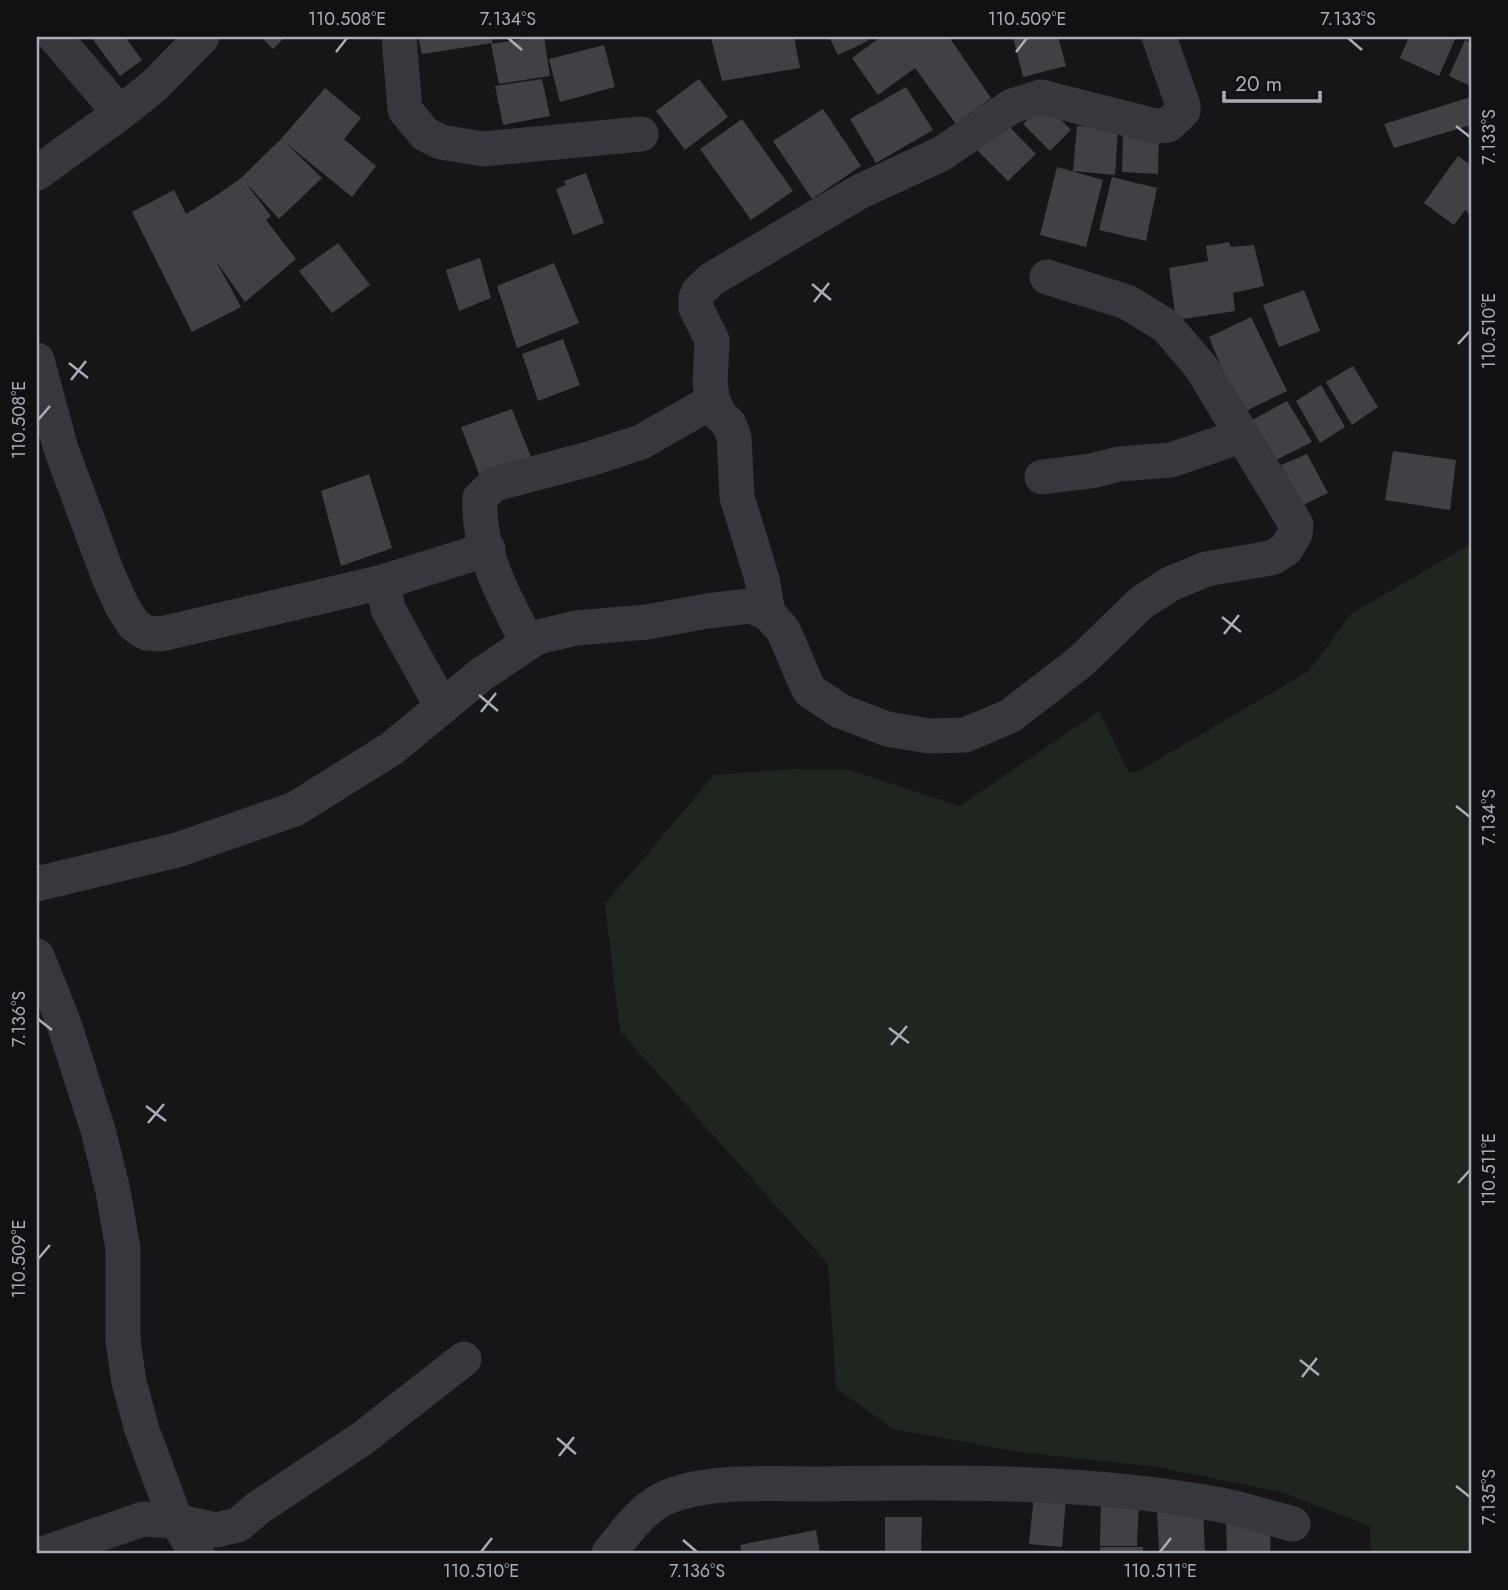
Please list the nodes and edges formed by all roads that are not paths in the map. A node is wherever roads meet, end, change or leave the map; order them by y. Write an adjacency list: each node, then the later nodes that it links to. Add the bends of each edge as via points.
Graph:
1 (55, 37): 5 (street)
2 (202, 37): 5 (street)
3 (398, 37): 6 (street, via 405,110 425,134 441,142 483,149)
4 (1159, 37): 10 (street, via 1183,105 1183,111 1168,125 1155,126 1041,97 1012,106 941,154 859,192 712,279 695,302 712,340)
5 (120, 113): 7 (street)
6 (641, 134)
7 (37, 173)
8 (1047, 277): 11 (street, via 1127,302 1166,326 1201,367)
9 (37, 360): 14 (street, via 61,449 108,575 134,625 146,633 161,634)
10 (713, 401): 13 (street, via 640,442 494,484 480,498 479,520); 15 (street, via 734,438 737,497)
11 (1241, 436): 12 (street, via 1171,460); 15 (street, via 1296,524 1286,549 1259,560 1206,569 1170,584 1141,603 1080,662 1010,716 965,734 929,736 887,729 840,710 809,690 783,630)
12 (1042, 477)
13 (488, 549): 14 (street); 16 (street, via 499,588)
14 (383, 582): 17 (street, via 388,609)
15 (768, 613): 16 (street, via 750,606 735,607 576,628)
16 (528, 643): 17 (street)
17 (442, 707): 18 (street, via 391,749 295,809 177,850)
18 (37, 884)
19 (37, 956): 21 (street, via 98,1130 123,1249 123,1341 129,1382)
20 (464, 1359): 21 (street, via 238,1525 216,1530)
21 (176, 1521): 23 (street, via 144,1518); 24 (street)
22 (1293, 1524): 25 (street, via 1223,1506 1101,1489 729,1485 660,1500)
23 (45, 1553)
24 (197, 1553)
25 (609, 1553)

